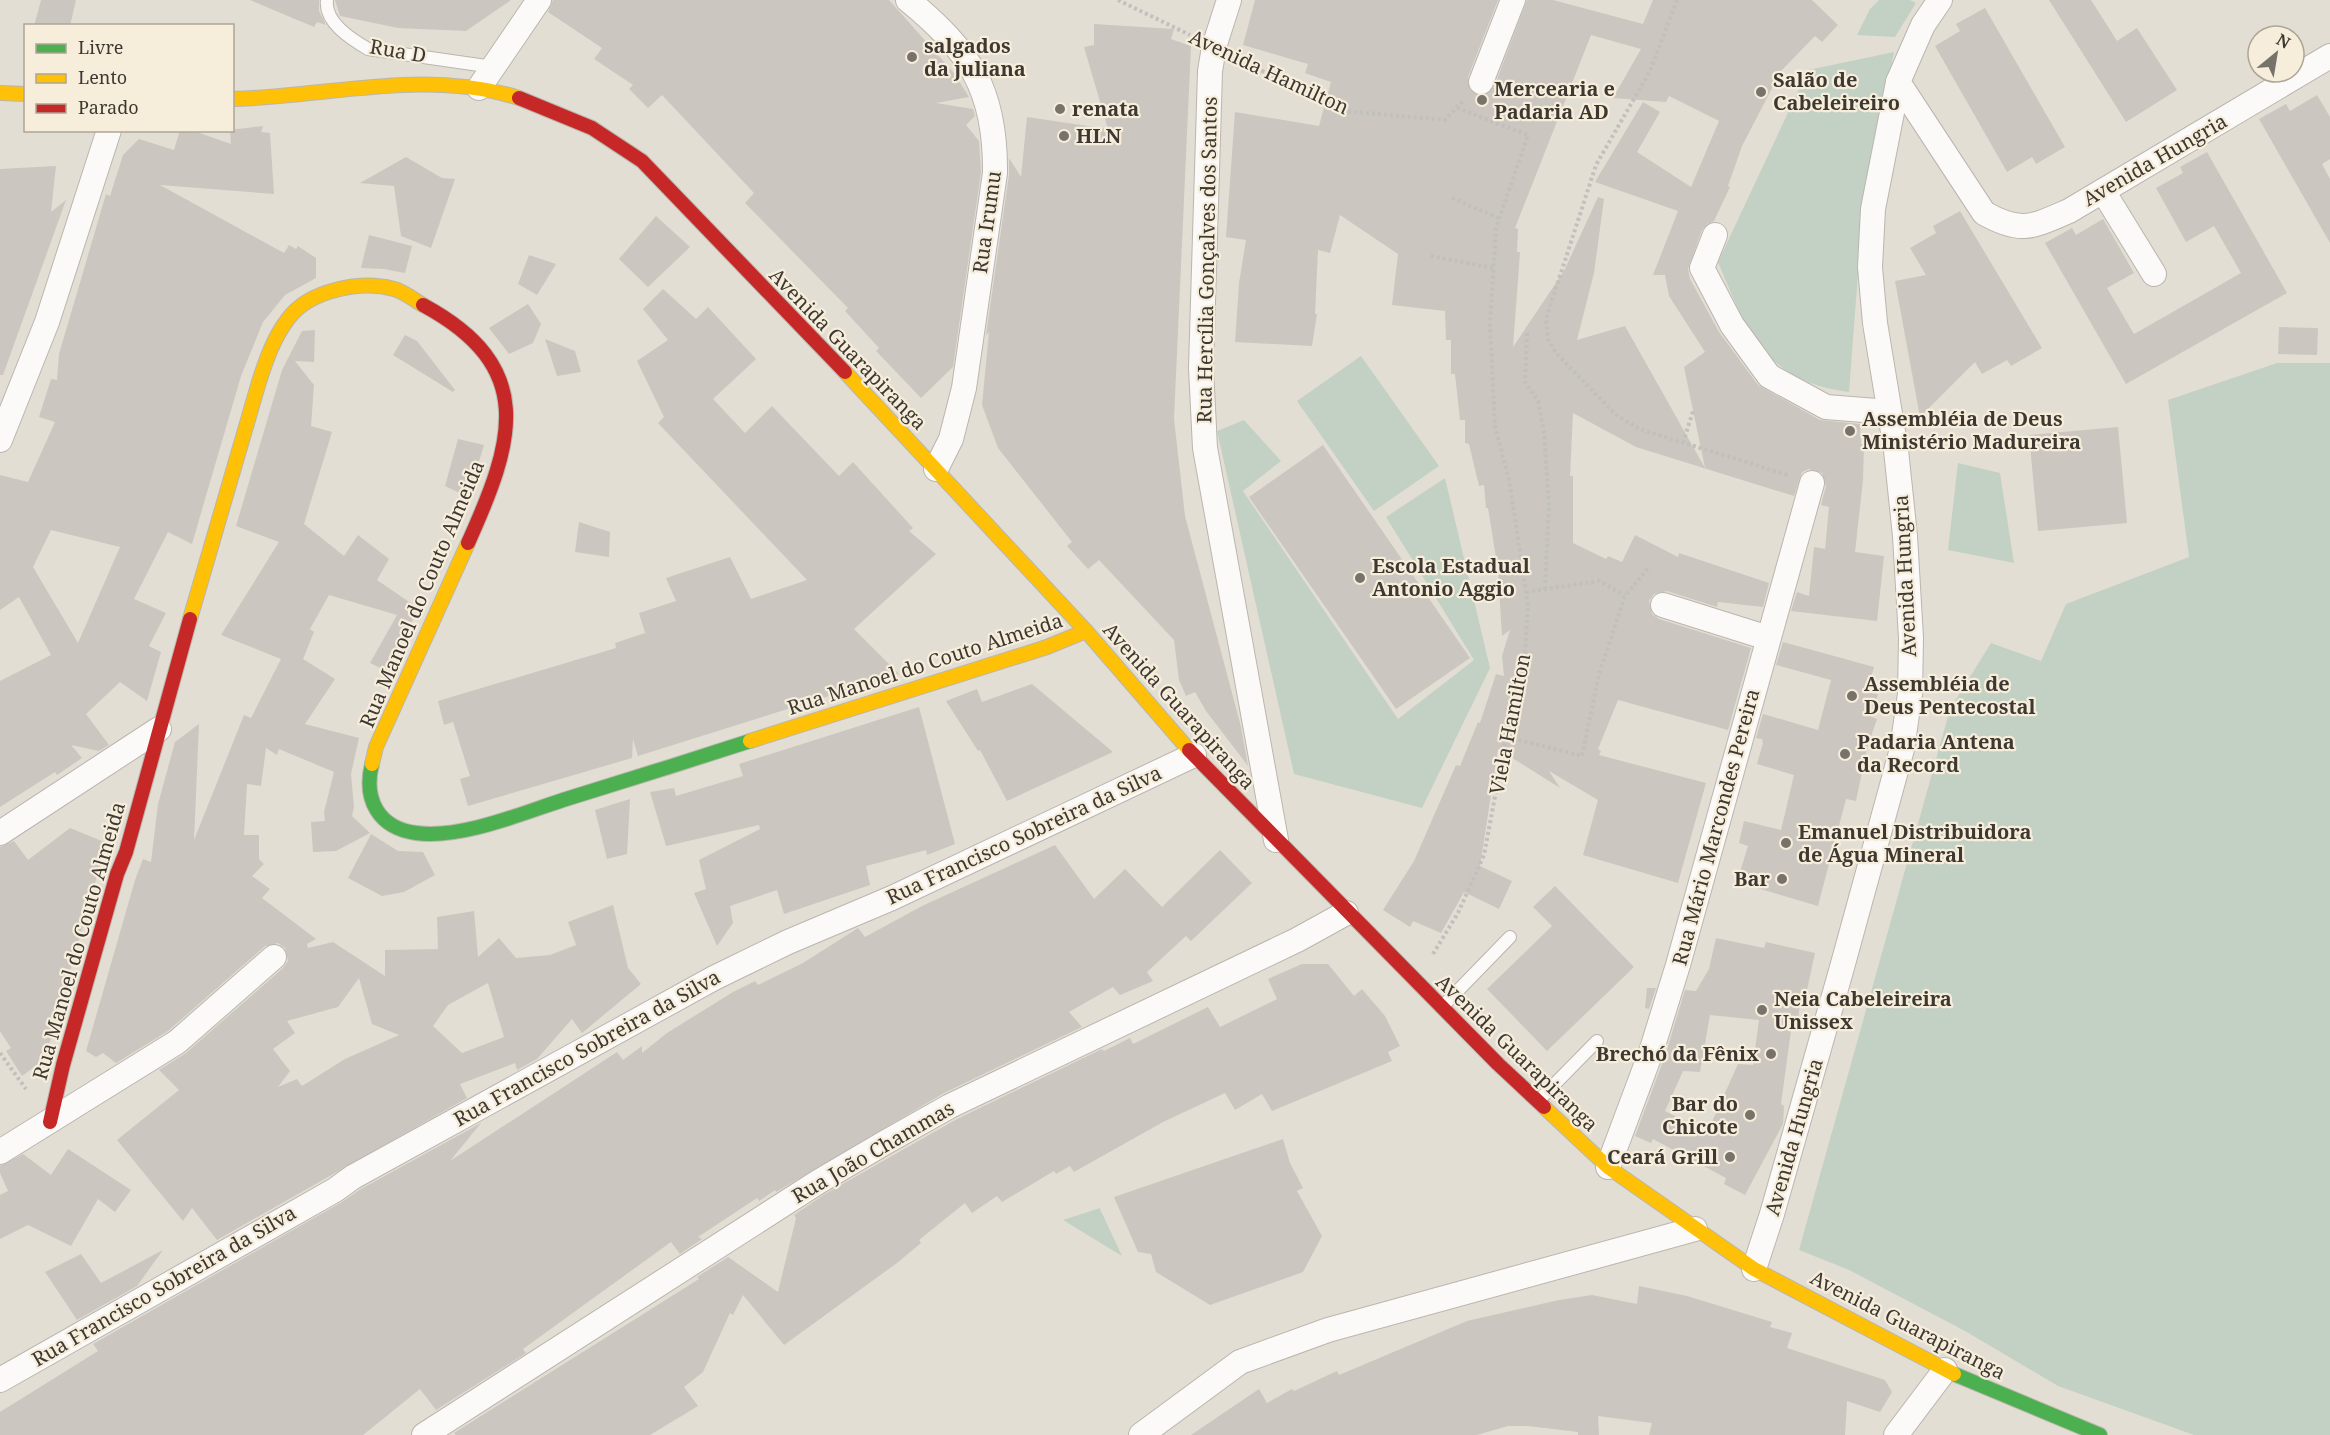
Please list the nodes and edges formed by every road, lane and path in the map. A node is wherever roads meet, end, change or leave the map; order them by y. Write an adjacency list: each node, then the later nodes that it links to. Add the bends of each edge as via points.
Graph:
1 (327, 0): 11 (lane, Rua D, via 326,8 333,20 368,49)
2 (539, 0): 11 (street)
3 (908, 0): 32 (street, Rua Irumu, via 940,27 974,69 992,112 996,139 996,173 964,388 951,438)
4 (1118, 0): 9 (path, Avenida Hamilton)
5 (1229, 0): 9 (street, Rua Hercília Gonçalves dos Santos)
6 (1513, 0): 12 (street)
7 (1677, 0): 31 (path, via 1650,71 1596,165 1546,319 1548,339 1556,353 1615,414 1639,429)
8 (1940, 0): 13 (street, Avenida Hungria, via 1923,25)
9 (1214, 47): 18 (path, Avenida Hamilton, via 1343,111 1445,120); 45 (street, Rua Hercília Gonçalves dos Santos, via 1210,71 1201,368 1204,448)
10 (2330, 56): 20 (street, Avenida Hungria)
11 (493, 67): 14 (street)
12 (1481, 82)
13 (1898, 82): 20 (street, Avenida Hungria, via 1984,213 2002,223 2019,228 2041,223); 29 (street, Avenida Hungria, via 1873,209 1870,267)
14 (479, 88): 17 (main road, Avenida Guarapiranga, via 408,83); 32 (main road, Avenida Guarapiranga, via 561,111 616,141 658,175)
15 (0, 93): 16 (main road)
16 (24, 94)
17 (234, 99)
18 (1457, 108): 22 (path, Viela Hamilton, via 1528,135)
19 (108, 132): 30 (street, via 47,322)
20 (2103, 191): 26 (street)
21 (1452, 198): 22 (path)
22 (1498, 218): 25 (path, Viela Hamilton)
23 (1715, 235): 29 (street, via 1702,267 1732,325 1769,376 1826,407)
24 (1431, 256): 25 (path)
25 (1493, 268): 36 (path, Viela Hamilton, via 1490,324 1495,427 1509,479)
26 (2154, 274)
27 (1527, 333): 35 (path, via 1525,382 1538,401 1547,469)
28 (1693, 411): 31 (path)
29 (1889, 412): 57 (street, Avenida Hungria, via 1905,537 1911,638 1910,694 1902,749)
30 (0, 440)
31 (1683, 443): 33 (path)
32 (936, 469): 39 (main road, Avenida Guarapiranga)
33 (1812, 483): 40 (street, Rua Mário Marcondes Pereira)
34 (1648, 568): 37 (path)
35 (1545, 589): 36 (path); 37 (path, via 1599,581)
36 (1526, 592): 42 (path, Viela Hamilton, via 1524,669)
37 (1625, 596): 42 (path, via 1599,674 1582,756)
38 (1663, 605): 40 (street)
39 (1086, 632): 41 (main road, Rua Manoel do Couto Almeida, via 504,819 448,833 420,835 389,825 374,807 369,778 376,747 492,490 506,445 506,408 499,375 481,345 457,325 395,289 357,286 320,296 290,315 269,350); 43 (main road, Avenida Guarapiranga)
40 (1768, 638): 55 (street, Rua Mário Marcondes Pereira, via 1678,965)
41 (159, 729): 44 (street); 53 (main road, Rua Manoel do Couto Almeida)
42 (1507, 737): 49 (path, Viela Hamilton, via 1484,855 1458,913)
43 (1194, 755): 45 (main road, Avenida Guarapiranga); 59 (street, Rua Francisco Sobreira da Silva, via 714,978 353,1177)
44 (0, 833)
45 (1276, 840): 46 (main road, Avenida Guarapiranga)
46 (1346, 913): 49 (main road, Avenida Guarapiranga); 60 (street, Rua João Chammas, via 886,1142 807,1188)
47 (1510, 937): 50 (lane)
48 (274, 957): 53 (street, via 177,1042)
49 (1416, 982): 50 (main road, Avenida Guarapiranga)
50 (1441, 1007): 52 (main road, Avenida Guarapiranga)
51 (1597, 1041): 52 (lane)
52 (1538, 1101): 55 (main road, Avenida Guarapiranga)
53 (50, 1122): 54 (street)
54 (0, 1152)
55 (1608, 1167): 56 (main road, Avenida Guarapiranga)
56 (1695, 1229): 57 (main road, Avenida Guarapiranga); 61 (street, via 1329,1330 1240,1362)
57 (1754, 1269): 58 (main road, Avenida Guarapiranga)
58 (1945, 1370): 62 (street); 63 (main road, Avenida Guarapiranga)
59 (0, 1380)
60 (424, 1435)
61 (1141, 1435)
62 (1896, 1435)
63 (2100, 1435)

